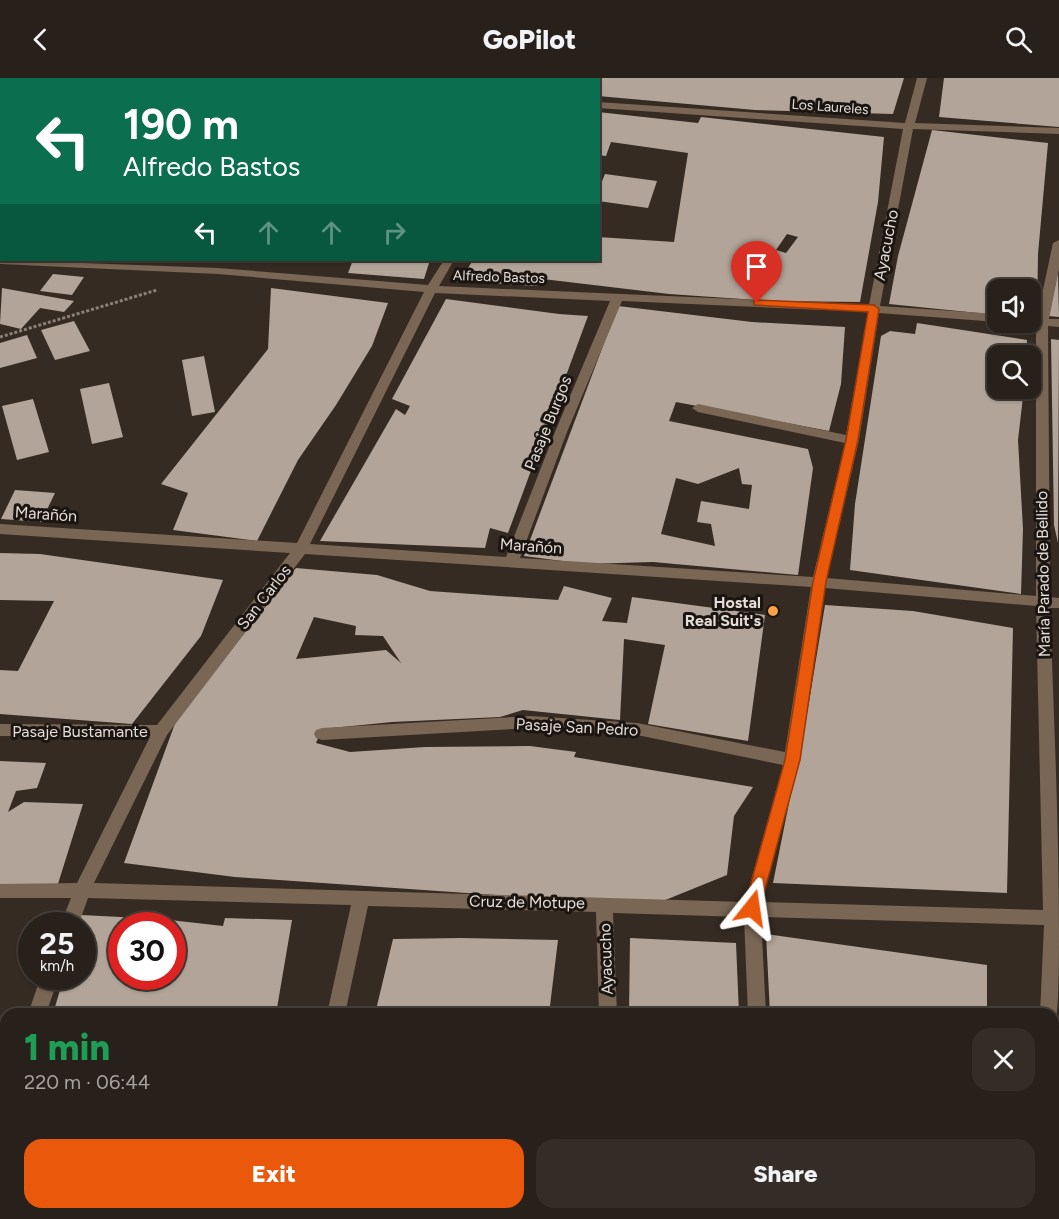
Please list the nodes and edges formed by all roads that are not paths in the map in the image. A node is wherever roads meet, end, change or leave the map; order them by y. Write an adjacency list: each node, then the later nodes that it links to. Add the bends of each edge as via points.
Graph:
1 (922, 78): 3 (street, Ayacucho)
2 (600, 105): 3 (street, Los Laureles)
3 (909, 126): 4 (street, Los Laureles); 11 (street, Ayacucho)
4 (1059, 131)
5 (1059, 243): 10 (street, María Parado de Bellido)
6 (448, 261): 8 (street, San Carlos)
7 (4, 263): 8 (street, Alfredo Bastos, via 218,271)
8 (431, 289): 9 (street, Alfredo Bastos); 19 (street, San Carlos)
9 (618, 296): 11 (street, Alfredo Bastos); 20 (street, Pasaje Burgos)
10 (1041, 304)
11 (874, 309): 12 (street, Alfredo Bastos); 17 (street, Ayacucho)
12 (987, 317)
13 (1041, 321): 14 (street)
14 (1059, 323)
15 (1036, 333): 22 (street, María Parado de Bellido)
16 (698, 408): 17 (street)
17 (852, 440): 21 (street, Ayacucho)
18 (0, 529): 19 (street, Marañón)
19 (301, 549): 20 (street, Marañón); 25 (street, San Carlos)
20 (511, 563): 21 (street, Marañón)
21 (819, 582): 22 (street, Marañón); 27 (street, Ayacucho)
22 (1043, 602): 23 (street, Marañón); 32 (street, María Parado de Bellido)
23 (1059, 603)
24 (0, 730): 25 (street, Pasaje Bustamante)
25 (161, 731): 28 (street, San Carlos)
26 (322, 734): 27 (street, Pasaje San Pedro, via 530,722 638,729)
27 (792, 760): 33 (street, Ayacucho)
28 (82, 890): 29 (street, Cruz de Motupe); 30 (street, Cruz de Motupe); 34 (street, San Carlos)
29 (0, 891)
30 (361, 897): 31 (street, Cruz de Motupe); 37 (street)
31 (604, 904): 33 (street, Cruz de Motupe); 38 (street, Ayacucho)
32 (1054, 906): 33 (street, Cruz de Motupe); 40 (street, María Parado de Bellido)
33 (752, 908): 39 (street, Ayacucho)
34 (74, 912)
35 (45, 990): 36 (street)
36 (39, 1008)
37 (337, 1008)
38 (608, 1008)
39 (758, 1008)
40 (1050, 1008)

